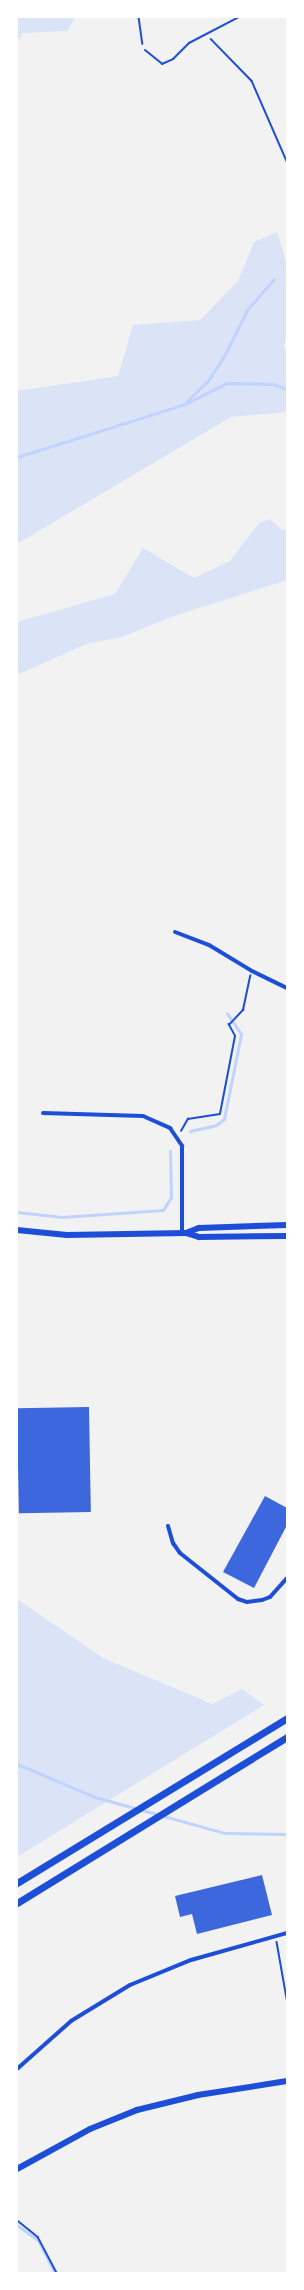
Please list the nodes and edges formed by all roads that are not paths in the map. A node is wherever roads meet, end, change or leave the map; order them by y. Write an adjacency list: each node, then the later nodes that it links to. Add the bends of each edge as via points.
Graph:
1 (239, 17): 2 (lane, via 189,43 173,59 162,64)
2 (145, 50)
3 (175, 932): 4 (street, via 210,945 252,971)
4 (287, 988)
5 (43, 1113): 8 (street, via 142,1116 159,1121 178,1136 182,1146)
6 (287, 1225): 8 (main road, via 200,1228)
7 (17, 1230): 8 (main road, via 67,1235)
8 (184, 1233): 9 (main road, via 199,1237)
9 (287, 1236)
10 (168, 1526): 11 (street, via 180,1553 238,1599 248,1602 266,1598)
11 (287, 1578)
12 (287, 1718): 14 (highway)
13 (287, 1737): 15 (highway)
14 (17, 1883)
15 (17, 1903)
16 (287, 1933): 17 (street, via 191,1960 130,1985 71,2021)
17 (17, 2070)
18 (287, 2081): 19 (main road, via 198,2095 137,2110 90,2129)
19 (17, 2168)

